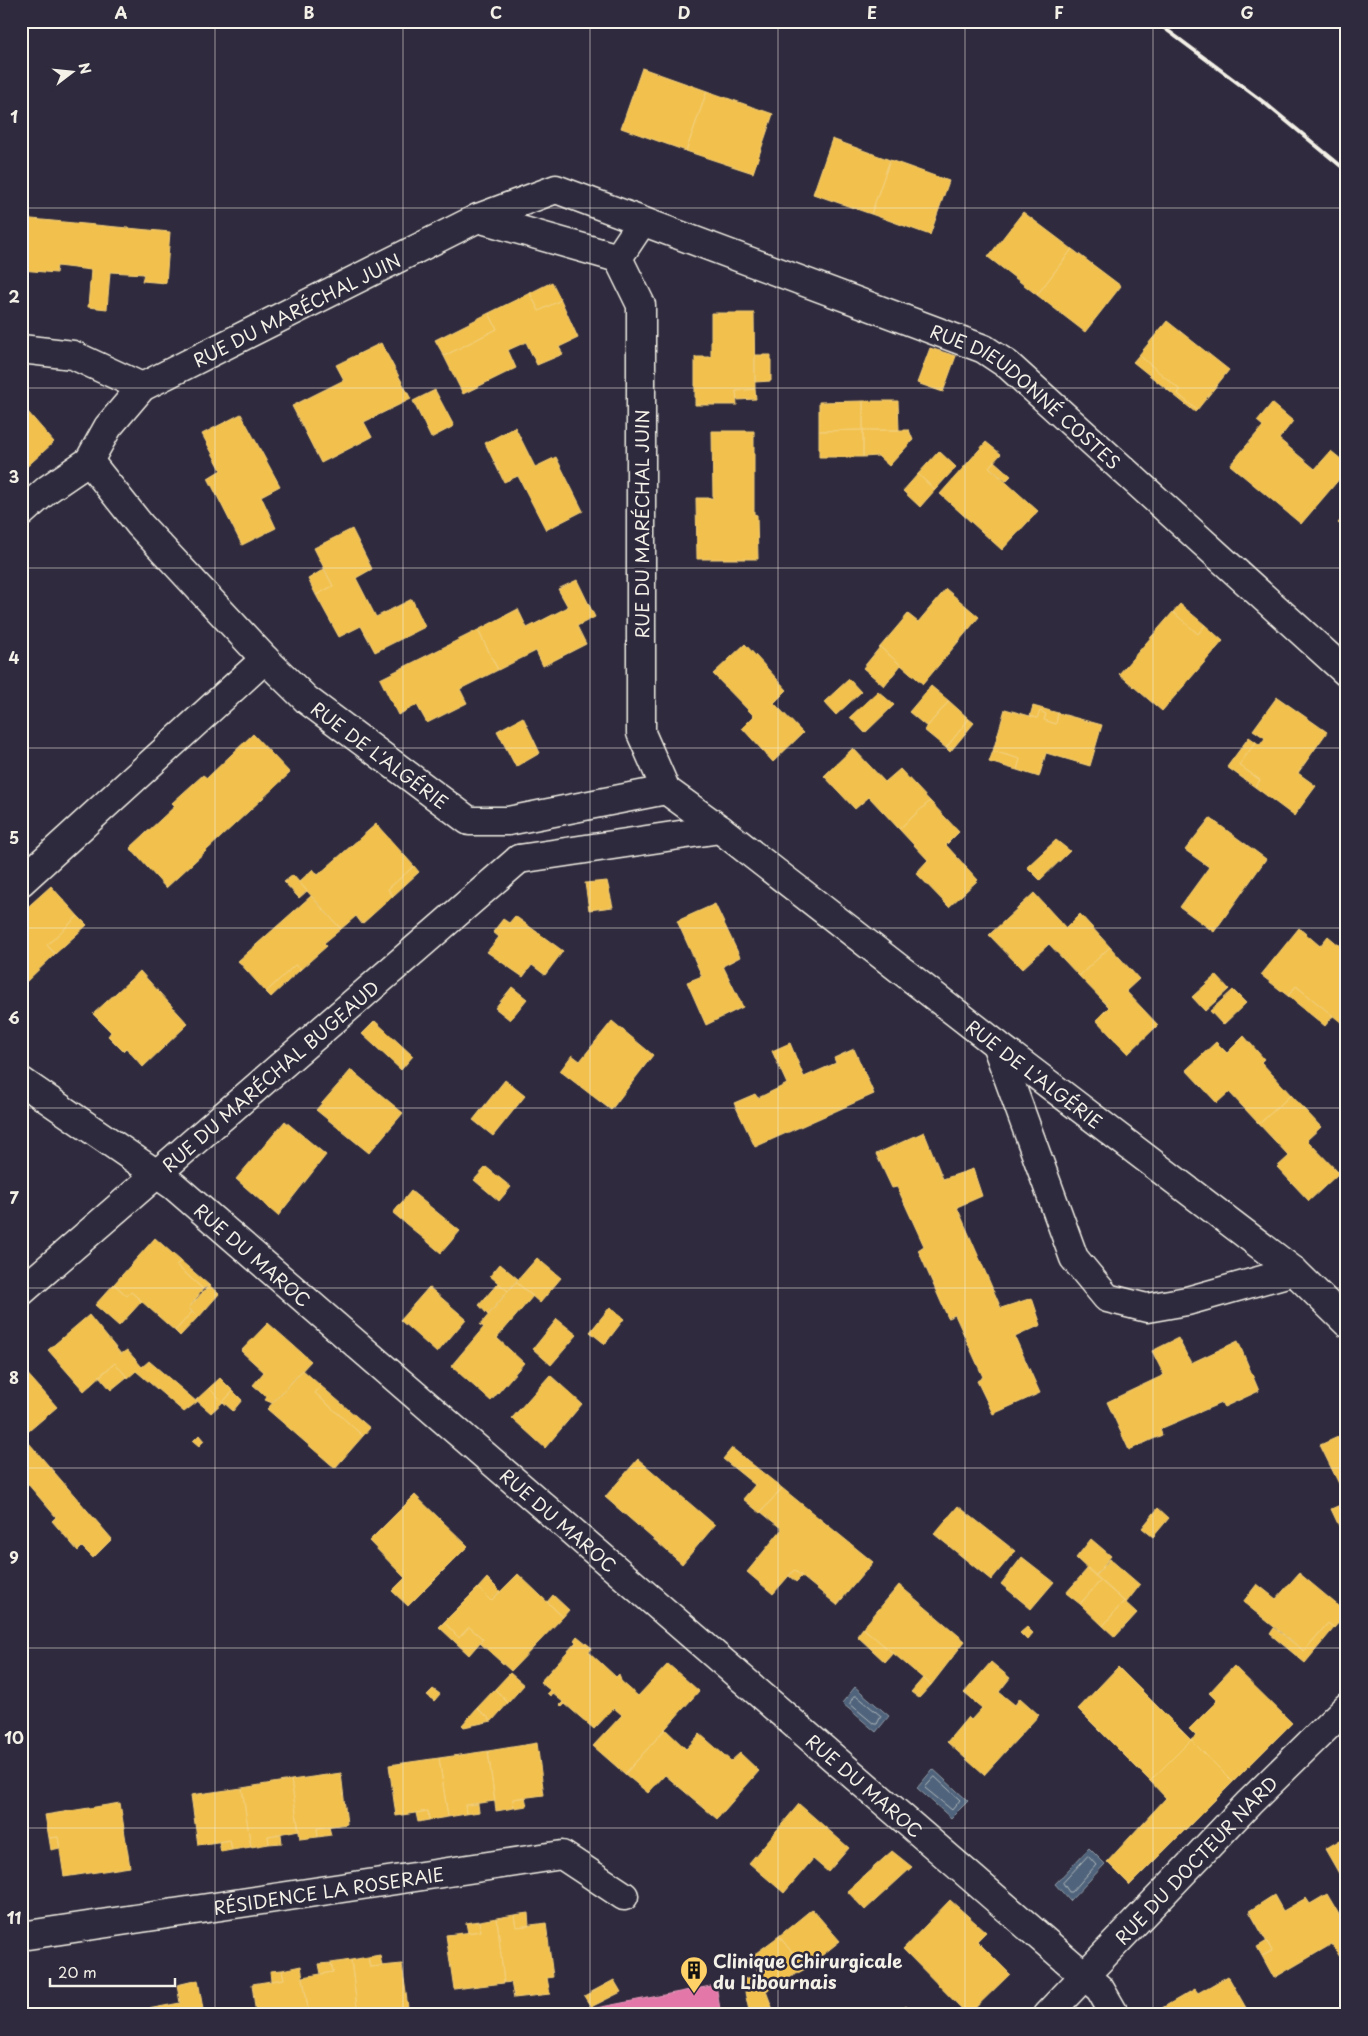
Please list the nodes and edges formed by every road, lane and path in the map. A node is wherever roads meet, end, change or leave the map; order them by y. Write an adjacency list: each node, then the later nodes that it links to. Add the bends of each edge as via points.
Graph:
1 (478, 218): 2 (street, RUE DU MARÉCHAL JUIN, via 556,190); 3 (street); 5 (street, RUE DU MARÉCHAL JUIN)
2 (642, 222): 3 (street); 9 (street, RUE DIEUDONNÉ COSTES, via 984,349 1008,365)
3 (618, 258): 10 (street, RUE DU MARÉCHAL JUIN, via 641,304 641,733)
4 (21, 349): 5 (street, via 74,355)
5 (142, 386): 6 (street, via 108,426)
6 (89, 461): 7 (street); 8 (street, RUE DE L'ALGÉRIE, via 140,525)
7 (21, 513)
8 (265, 659): 11 (street, RUE DE L'ALGÉRIE, via 307,700 469,821); 14 (street)
9 (1347, 673)
10 (666, 790): 11 (street, RUE DE L'ALGÉRIE); 12 (street, RUE DE L'ALGÉRIE)
11 (508, 821): 13 (street)
12 (720, 829): 13 (street); 15 (street, RUE DE L'ALGÉRIE)
13 (519, 859): 17 (street, RUE DU MARÉCHAL BUGEAUD)
14 (21, 882)
15 (996, 1044): 18 (street, RUE DE L'ALGÉRIE); 18 (street, via 1074,1258 1107,1298 1147,1308 1186,1301)
16 (21, 1081): 17 (street, RUE DU MAROC)
17 (156, 1173): 19 (street, RUE DU MARÉCHAL BUGEAUD); 24 (street, RUE DU MAROC)
18 (1294, 1271): 20 (street, RUE DE L'ALGÉRIE)
19 (21, 1292)
20 (1347, 1323)
21 (1347, 1708): 24 (street, RUE DU DOCTEUR NARD, via 1249,1803)
22 (624, 1896): 23 (street, RÉSIDENCE LA ROSERAIE, via 562,1854)
23 (21, 1936)
24 (1083, 1974): 25 (street, RUE DU DOCTEUR NARD); 26 (street, RUE DU MAROC, via 1100,1989)
25 (1047, 2015)
26 (1115, 2015)

